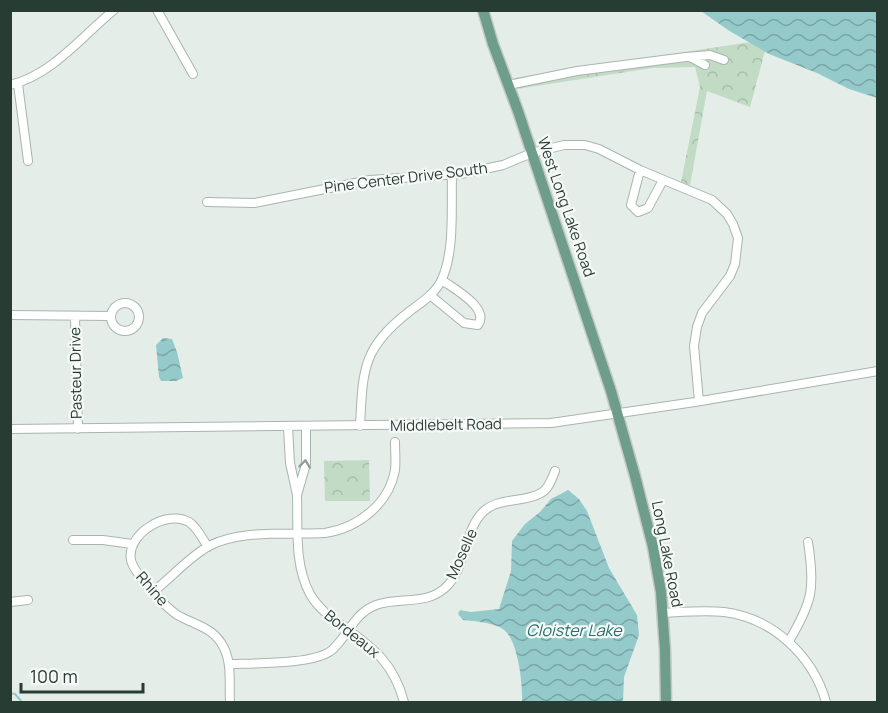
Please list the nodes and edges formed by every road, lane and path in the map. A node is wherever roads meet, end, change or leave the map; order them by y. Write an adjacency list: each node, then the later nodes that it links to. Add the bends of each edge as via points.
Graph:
1 (114, 10): 8 (street, via 56,62)
2 (157, 10): 7 (street)
3 (483, 10): 9 (main road, West Long Lake Road)
4 (686, 57): 5 (street); 6 (street); 9 (street, via 577,71)
5 (724, 60)
6 (705, 65)
7 (193, 74)
8 (14, 84): 11 (street)
9 (508, 85): 10 (main road, West Long Lake Road)
10 (532, 153): 12 (street, Pine Center Drive South, via 564,145 585,145 599,148); 13 (street, Pine Center Drive South, via 503,165); 23 (main road, West Long Lake Road)
11 (28, 161)
12 (640, 170): 14 (street, Pine Center Drive South); 14 (street, via 631,205 638,212 648,208)
13 (452, 174): 15 (street, Pine Center Drive South, via 370,180 254,203); 16 (street, via 448,258)
14 (663, 180): 22 (street, Pine Center Drive South, via 712,200 727,214 738,238 730,276 702,313 697,327 694,346)
15 (207, 202)
16 (442, 280): 17 (street); 17 (street, via 476,306 480,312 478,325 464,323)
17 (430, 295): 24 (street, via 393,324 372,348 363,378)
18 (10, 315): 20 (street)
19 (111, 316): 20 (street)
20 (75, 317): 28 (street, Pasteur Drive)
21 (878, 371): 22 (street, Middlebelt Road)
22 (699, 401): 23 (street, Middlebelt Road)
23 (618, 414): 24 (street, Middlebelt Road, via 551,423); 40 (main road, Long Lake Road, via 653,547)
24 (360, 426): 26 (street, Middlebelt Road)
25 (288, 427): 26 (street, Middlebelt Road); 28 (street, Middlebelt Road); 31 (street, Bordeaux)
26 (306, 427): 31 (street, Bordeaux, one-way to 26, via 306,464)
27 (10, 429): 28 (street, Middlebelt Road)
28 (78, 429)
29 (395, 442): 32 (street, via 392,480 374,508 353,525 337,531)
30 (555, 471): 41 (street, Moselle, via 541,493 483,512 456,574 441,591 419,600 372,606)
31 (297, 495): 32 (street, Bordeaux)
32 (298, 534): 36 (street, via 246,535); 41 (street, Bordeaux, via 300,567 311,596 326,614)
33 (73, 540): 35 (street)
34 (808, 542): 42 (street, via 810,598)
35 (132, 543): 36 (street, via 145,530 173,518 192,524); 37 (street, Rhine, via 130,556 134,568)
36 (208, 547): 37 (street)
37 (154, 591): 43 (street, Rhine, via 172,612 213,632)
38 (28, 600): 39 (street)
39 (10, 603)
40 (663, 613): 42 (street, via 732,613 752,619); 46 (main road, Long Lake Road)
41 (348, 629): 43 (street, Moselle, via 333,649 317,657); 45 (street, Bordeaux, via 382,657 397,679)
42 (789, 641): 47 (street, via 814,673)
43 (229, 664): 44 (street, Rhine)
44 (230, 702)
45 (404, 702)
46 (666, 702)
47 (826, 702)

